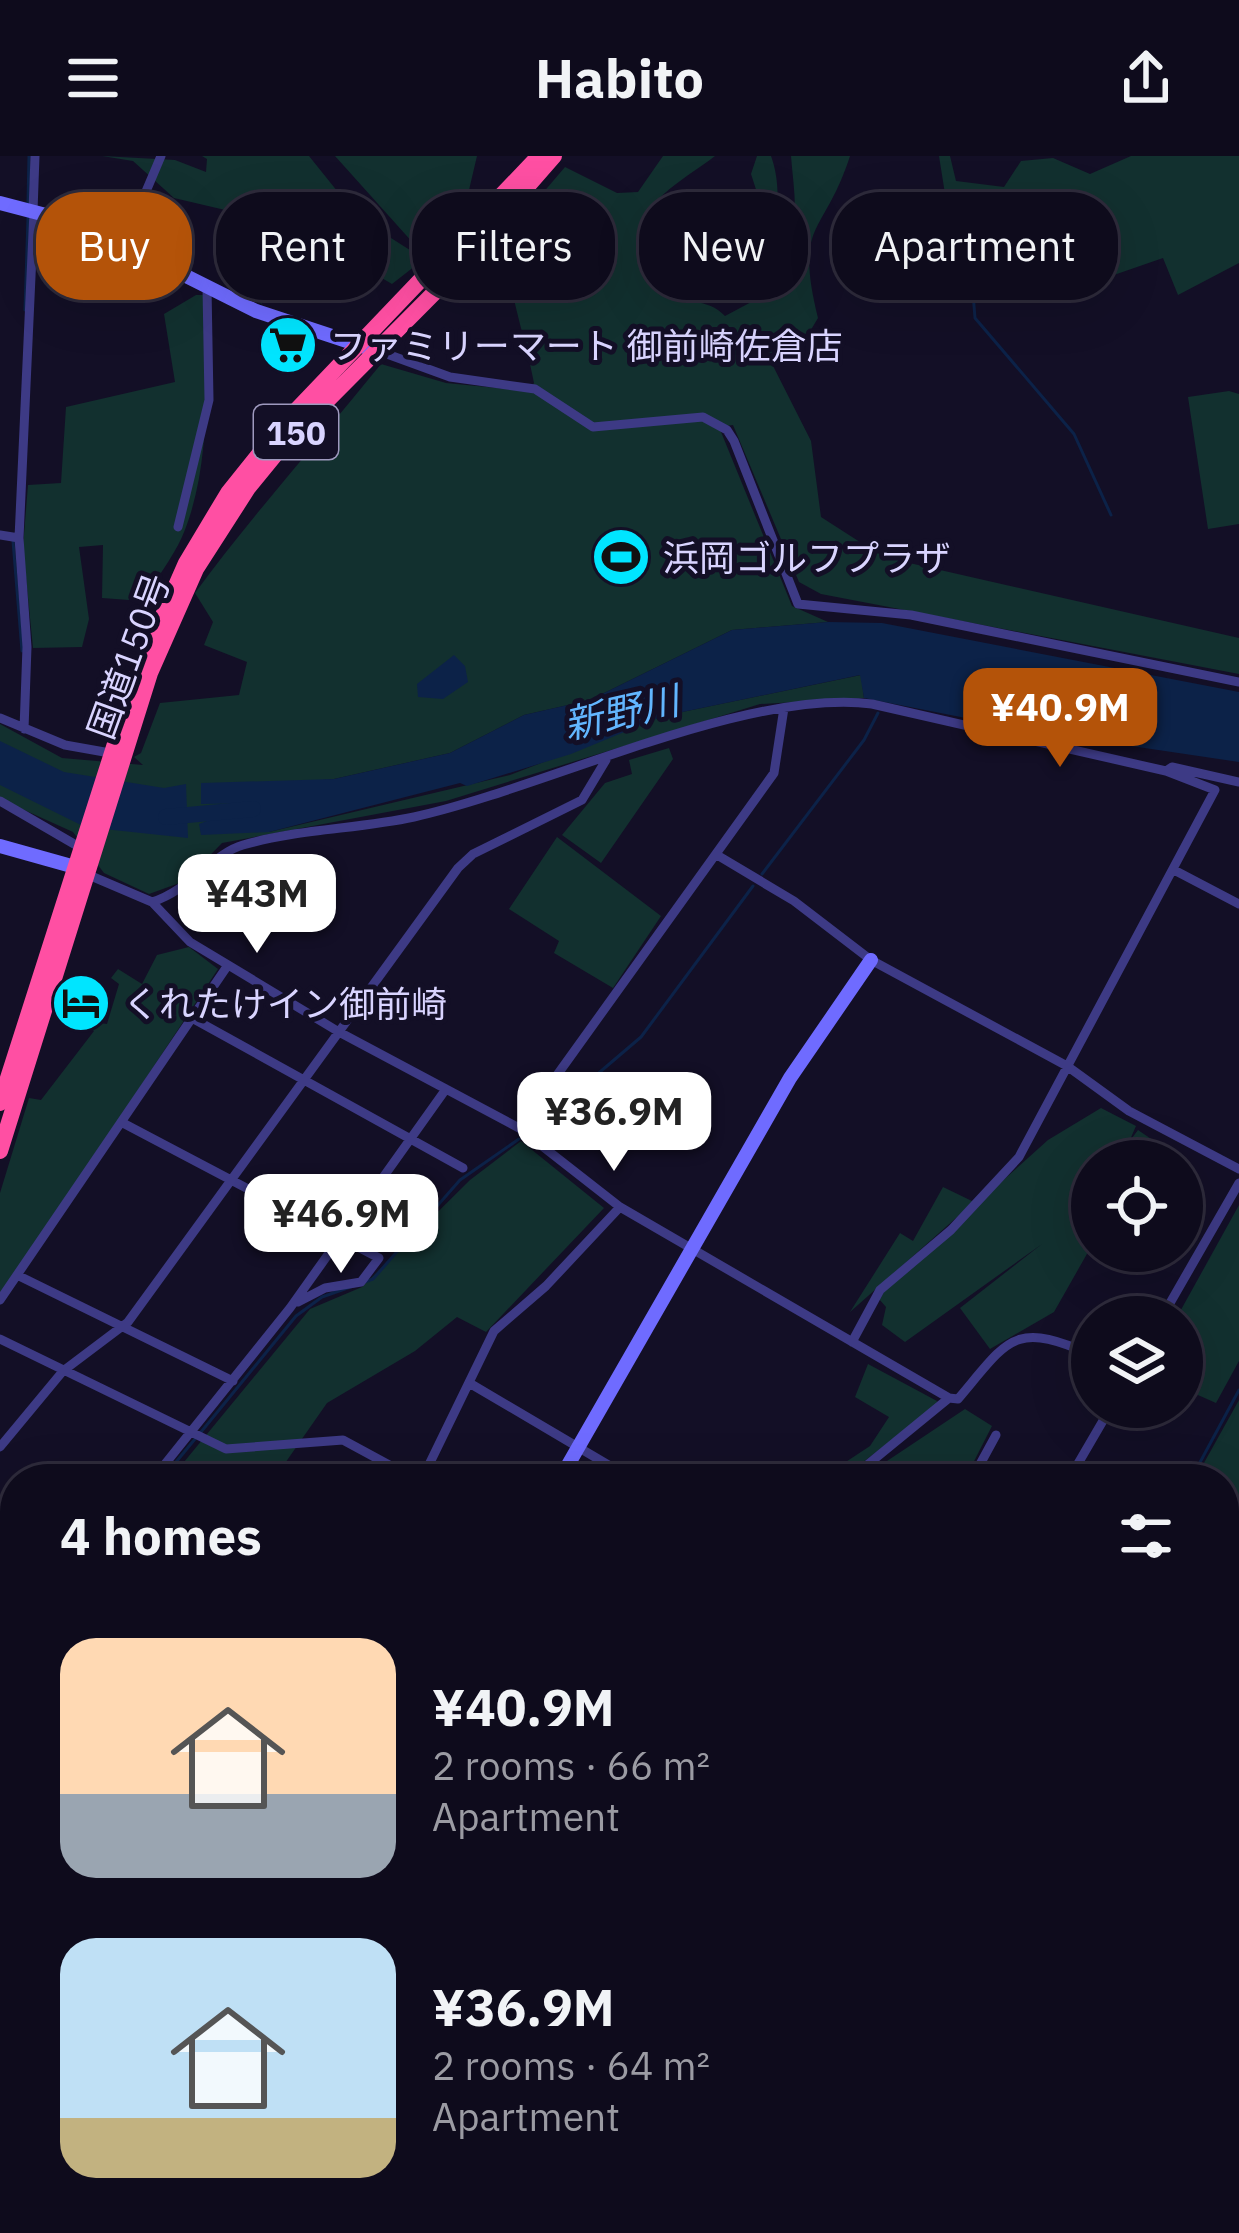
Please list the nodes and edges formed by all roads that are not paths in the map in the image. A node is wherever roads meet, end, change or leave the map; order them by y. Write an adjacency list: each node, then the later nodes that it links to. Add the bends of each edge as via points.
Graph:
1 (35, 156): 7 (street)
2 (161, 156): 5 (street)
3 (539, 156): 10 (highway, 国道150号 / 150)
4 (554, 156): 10 (highway, 国道150号 / 150)
5 (146, 192)
6 (0, 203): 7 (street)
7 (34, 211): 13 (street)
8 (192, 280): 9 (street)
9 (207, 288): 10 (street); 11 (street, via 209,400)
10 (369, 348): 14 (street, via 450,377 535,389 598,428 688,416 715,422 734,441 798,604 911,616); 18 (highway, 国道150号 / 150, via 248,488 196,569)
11 (178, 527)
12 (0, 535): 13 (street)
13 (19, 538): 17 (street)
14 (1239, 682)
15 (784, 708): 19 (street); 20 (street, via 872,704); 25 (street, via 774,773)
16 (0, 718): 17 (street)
17 (23, 729): 18 (street)
18 (114, 759): 23 (highway, 国道150号 / 150)
19 (606, 759): 28 (street, via 414,817 238,845 176,894); 33 (street, via 582,800 458,868)
20 (1166, 771): 21 (street); 26 (street, via 1215,790)
21 (1239, 782)
22 (0, 801): 23 (street)
23 (87, 843): 27 (highway, 国道150号 / 150)
24 (0, 846): 27 (street)
25 (717, 854): 30 (street); 39 (street)
26 (1174, 870): 29 (street); 34 (street)
27 (82, 871): 28 (street); 37 (highway, 国道150号 / 150); 41 (highway, 国道150号 / 150)
28 (152, 902): 31 (street, via 176,931)
29 (1239, 904)
30 (872, 959): 34 (street); 48 (street, via 790,1078)
31 (228, 965): 32 (street); 33 (street)
32 (192, 1018): 35 (street); 38 (street)
33 (339, 1032): 35 (street); 36 (street)
34 (1067, 1066): 43 (street, via 1129,1111); 55 (street, via 1018,1156 951,1230 890,1279)
35 (304, 1081): 40 (street); 44 (street)
36 (446, 1089): 39 (street); 40 (street)
37 (0, 1103)
38 (121, 1122): 44 (street); 49 (street)
39 (519, 1128): 46 (street)
40 (410, 1139): 42 (street); 47 (street)
41 (0, 1150)
42 (463, 1168)
43 (1239, 1169)
44 (232, 1180): 47 (street); 53 (street)
45 (1239, 1184): 50 (street)
46 (620, 1207): 48 (street); 59 (street, via 494,1331)
47 (340, 1237): 52 (street); 52 (street, via 380,1258 377,1266 361,1282 325,1288)
48 (691, 1249): 55 (street); 64 (street)
49 (17, 1275): 51 (street); 53 (street)
50 (1174, 1296)
51 (0, 1300)
52 (290, 1308): 58 (street)
53 (121, 1328): 57 (street); 58 (street)
54 (0, 1339): 57 (street)
55 (852, 1342): 60 (street)
56 (1071, 1346): 60 (street, via 1049,1336 1018,1339 958,1400)
57 (63, 1371): 62 (street); 65 (street)
58 (233, 1381): 62 (street)
59 (471, 1384): 64 (street); 68 (street)
60 (949, 1398): 71 (street)
61 (1099, 1428): 73 (street)
62 (198, 1435): 66 (street); 67 (street, via 242,1450 343,1440)
63 (996, 1435): 72 (street)
64 (578, 1447): 69 (street); 70 (street)
65 (0, 1448)
66 (168, 1464)
67 (390, 1464)
68 (427, 1464)
69 (568, 1464)
70 (607, 1464)
71 (868, 1464)
72 (980, 1464)
73 (1079, 1464)

